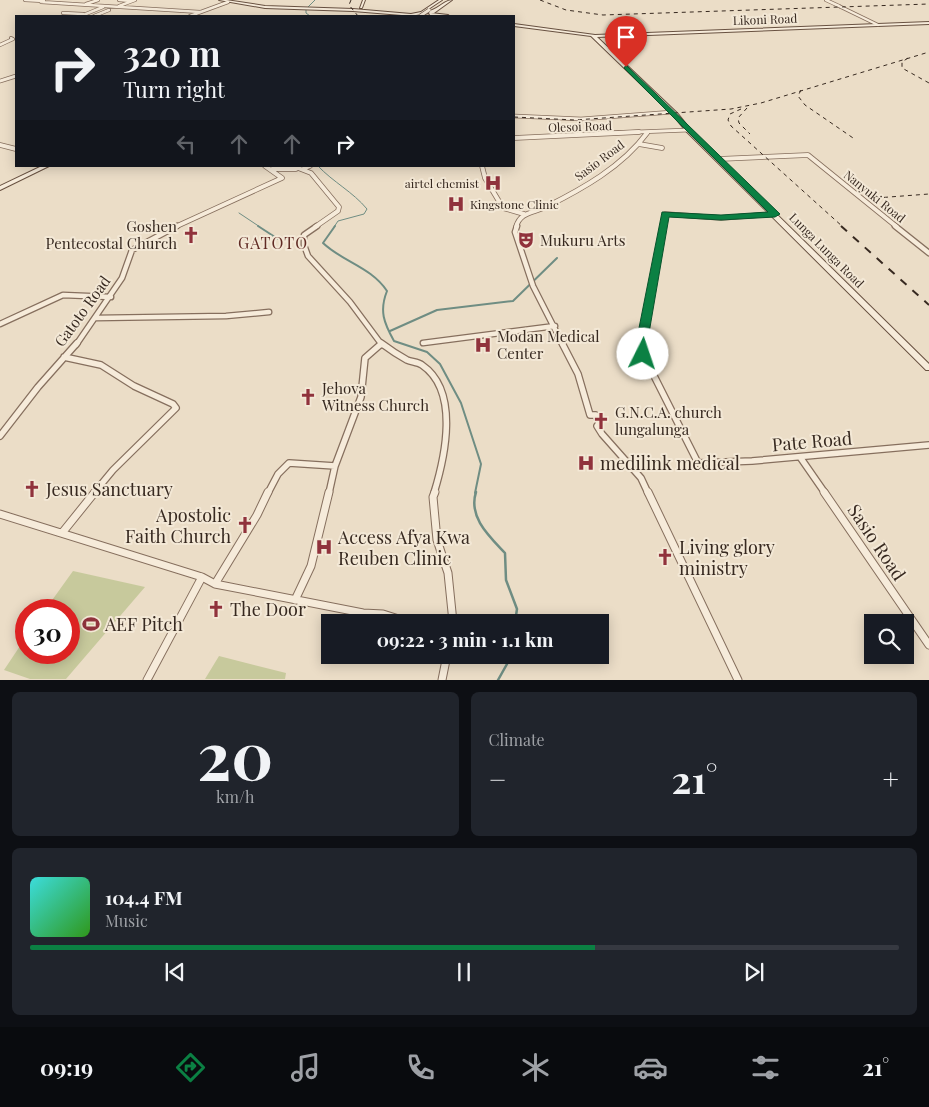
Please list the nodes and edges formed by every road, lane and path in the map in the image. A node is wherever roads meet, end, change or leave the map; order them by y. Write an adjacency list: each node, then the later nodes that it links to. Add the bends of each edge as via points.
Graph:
1 (25, 0): 12 (street)
2 (59, 0): 12 (street)
3 (98, 0): 13 (street)
4 (119, 0): 5 (street)
5 (134, 0): 14 (street, via 118,6)
6 (220, 0): 10 (main road)
7 (364, 0): 17 (main road)
8 (446, 0): 29 (main road); 29 (main road)
9 (826, 0): 32 (street)
10 (228, 1): 17 (main road, via 255,6); 20 (street)
11 (41, 2): 13 (street)
12 (54, 2): 13 (street)
13 (86, 4): 15 (street)
14 (96, 5)
15 (104, 6): 16 (street); 19 (street)
16 (109, 8): 19 (street); 20 (street); 24 (street)
17 (361, 9): 21 (main road); 29 (main road)
18 (70, 10): 19 (street)
19 (95, 10): 23 (street)
20 (200, 12): 27 (street)
21 (383, 12): 28 (main road); 29 (main road)
22 (63, 13): 23 (street)
23 (88, 13): 24 (street); 25 (street)
24 (100, 13): 26 (street)
25 (83, 15)
26 (96, 15)
27 (192, 15)
28 (395, 15)
29 (420, 15)
30 (929, 23): 32 (main road, Likoni Road); 33 (main road, Likoni Road)
31 (515, 25): 34 (main road, Likoni Road)
32 (878, 25): 33 (main road, Likoni Road)
33 (799, 28): 36 (main road, Likoni Road)
34 (594, 36): 36 (main road, Lunga Lunga Road); 36 (main road, Likoni Road)
35 (11, 38): 37 (street)
36 (603, 38): 40 (main road, Lunga Lunga Road)
37 (0, 45)
38 (15, 76): 39 (street)
39 (0, 81)
40 (673, 112): 41 (street, via 581,119); 42 (main road, Lunga Lunga Road)
41 (515, 116)
42 (688, 130): 43 (street, Olesoi Road); 49 (main road, Lunga Lunga Road)
43 (647, 133): 44 (street, Olesoi Road); 45 (street, Sasio Road)
44 (515, 138)
45 (639, 144): 47 (street); 58 (street, Sasio Road, via 586,187)
46 (0, 145): 48 (street)
47 (662, 148)
48 (15, 149)
49 (719, 159): 59 (main road, Lunga Lunga Road); 60 (street, Nanyuki Road, via 808,155)
50 (44, 167): 57 (main road)
51 (267, 167): 55 (street)
52 (296, 167): 56 (street)
53 (307, 167): 56 (street)
54 (482, 167): 58 (street, via 502,207)
55 (272, 169): 56 (street); 61 (street, Gatoto Road, via 282,178 132,250)
56 (302, 169): 67 (street, via 314,176 339,207 304,235 304,248)
57 (0, 188)
58 (524, 214): 65 (street, via 518,220 515,232 532,283)
59 (775, 214): 69 (main road, Lunga Lunga Road); 72 (street, Pate Road, via 721,218 665,214 643,354 698,463)
60 (929, 253)
61 (111, 297): 63 (street, Gatoto Road); 64 (street, via 63,295)
62 (269, 312): 63 (street, via 226,316)
63 (96, 318): 68 (street, Gatoto Road)
64 (0, 324)
65 (555, 326): 66 (street); 85 (street, via 578,374 590,415 596,415 602,436 641,478)
66 (423, 343)
67 (381, 344): 73 (street, via 365,358 361,397); 80 (street, via 427,369 438,384 445,404 445,453 433,496)
68 (64, 357): 70 (street, Gatoto Road); 75 (street, via 101,365 176,408 113,470)
69 (929, 368)
70 (0, 436)
71 (929, 445): 72 (street, Pate Road)
72 (800, 457): 81 (street, Sasio Road)
73 (335, 466): 77 (street, via 289,463 284,467 271,484 258,514); 78 (street, via 311,566)
74 (0, 514): 75 (street)
75 (62, 534): 76 (street)
76 (202, 578): 77 (street); 83 (street)
77 (215, 584): 78 (street)
78 (295, 600): 79 (street)
79 (383, 614)
80 (452, 614)
81 (929, 645)
82 (446, 664): 84 (street)
83 (147, 680)
84 (442, 680)
85 (738, 680)

